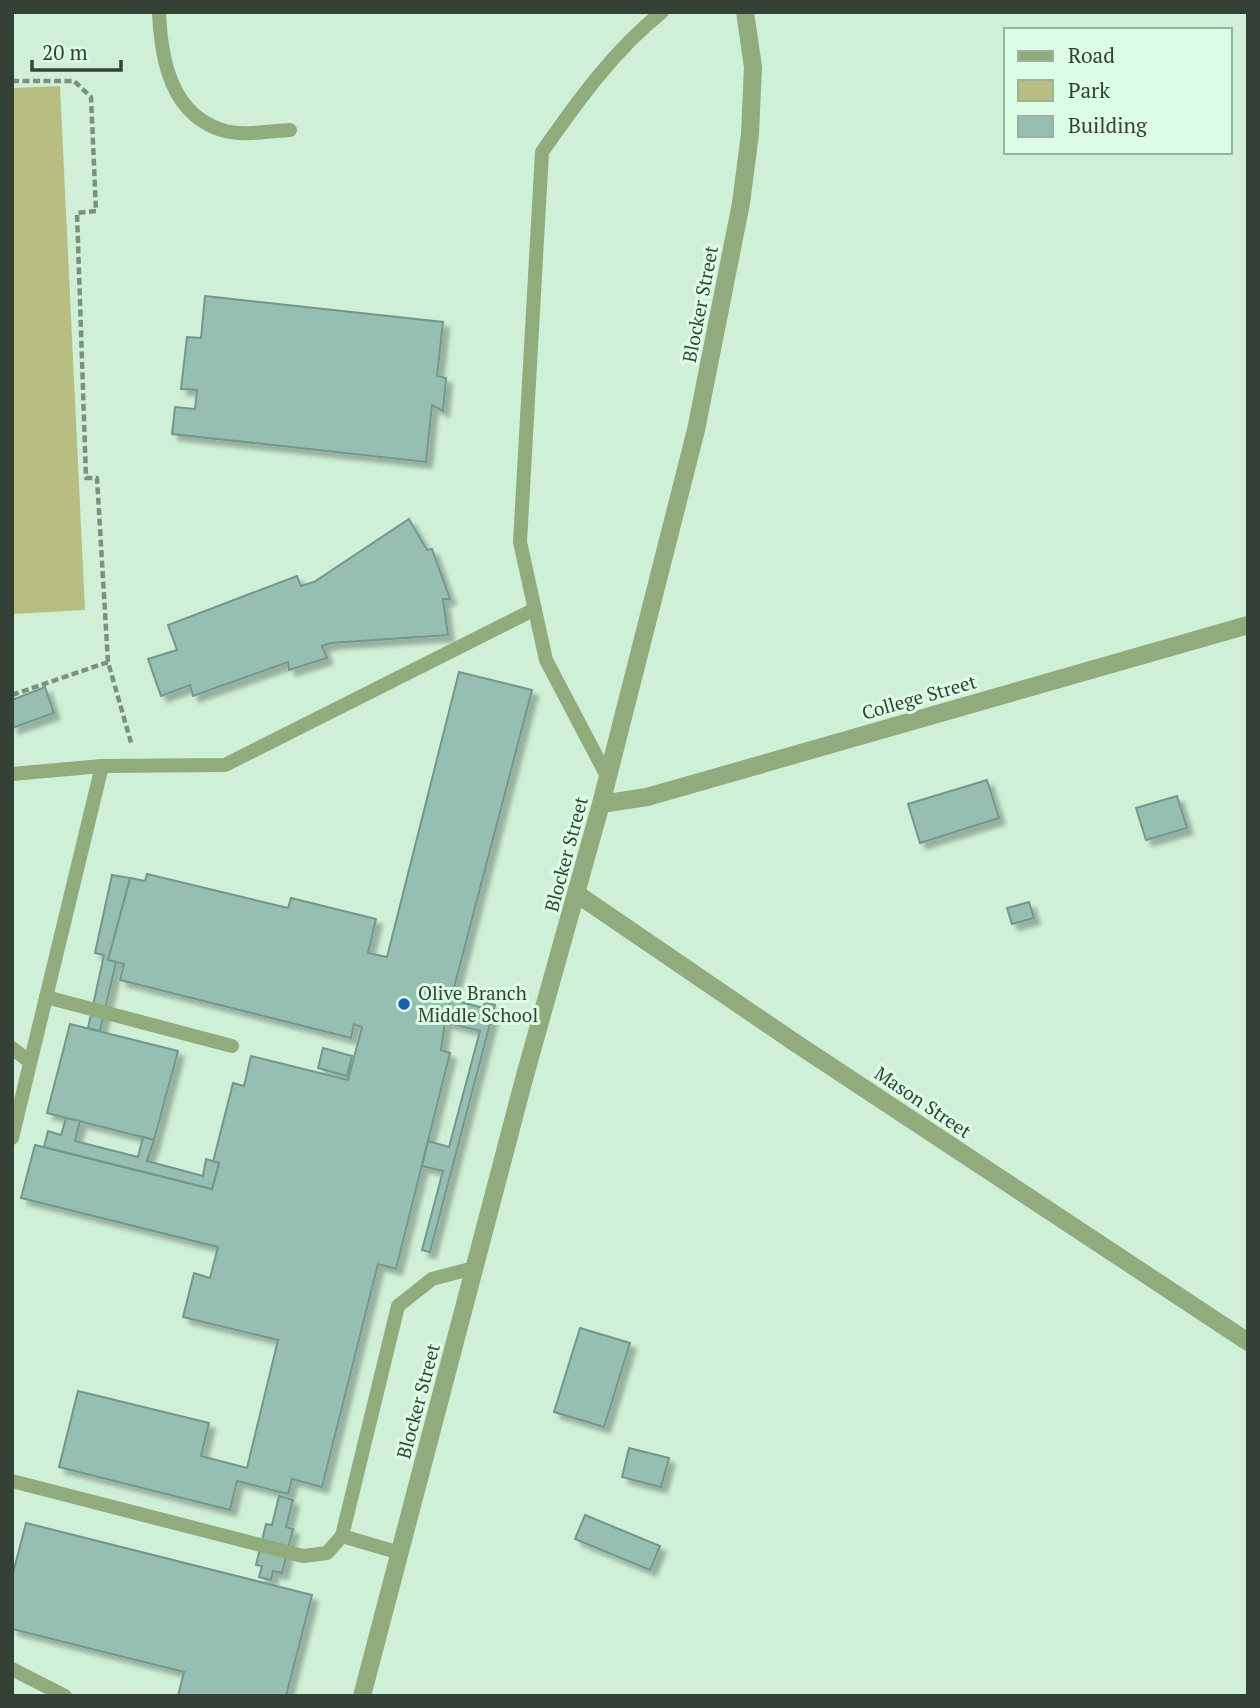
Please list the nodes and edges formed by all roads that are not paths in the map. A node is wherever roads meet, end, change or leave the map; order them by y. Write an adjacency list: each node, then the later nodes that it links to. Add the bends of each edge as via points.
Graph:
1 (159, 12): 4 (lane, via 171,86 199,117 226,131)
2 (662, 12): 5 (lane, via 638,32 571,110 542,152 520,542)
3 (745, 12): 9 (street, Blocker Street, via 752,66 741,203 696,430)
4 (290, 130)
5 (535, 609): 7 (lane, via 225,765); 9 (lane, via 546,660)
6 (1248, 625): 10 (street, College Street, via 648,797)
7 (102, 766): 8 (lane); 12 (lane)
8 (12, 774)
9 (608, 778): 10 (street, Blocker Street)
10 (601, 804): 11 (street, Blocker Street)
11 (577, 894): 17 (street, Blocker Street); 18 (street, Mason Street)
12 (46, 997): 13 (lane); 15 (lane)
13 (232, 1046)
14 (12, 1048): 15 (lane)
15 (30, 1062): 16 (lane)
16 (12, 1138)
17 (474, 1268): 20 (lane, via 432,1279 398,1306); 21 (street, Blocker Street)
18 (1248, 1342)
19 (12, 1480): 20 (lane, via 303,1556 327,1553)
20 (342, 1536): 21 (lane)
21 (400, 1553): 24 (street, Blocker Street)
22 (12, 1669): 23 (lane)
23 (65, 1696)
24 (362, 1696)

